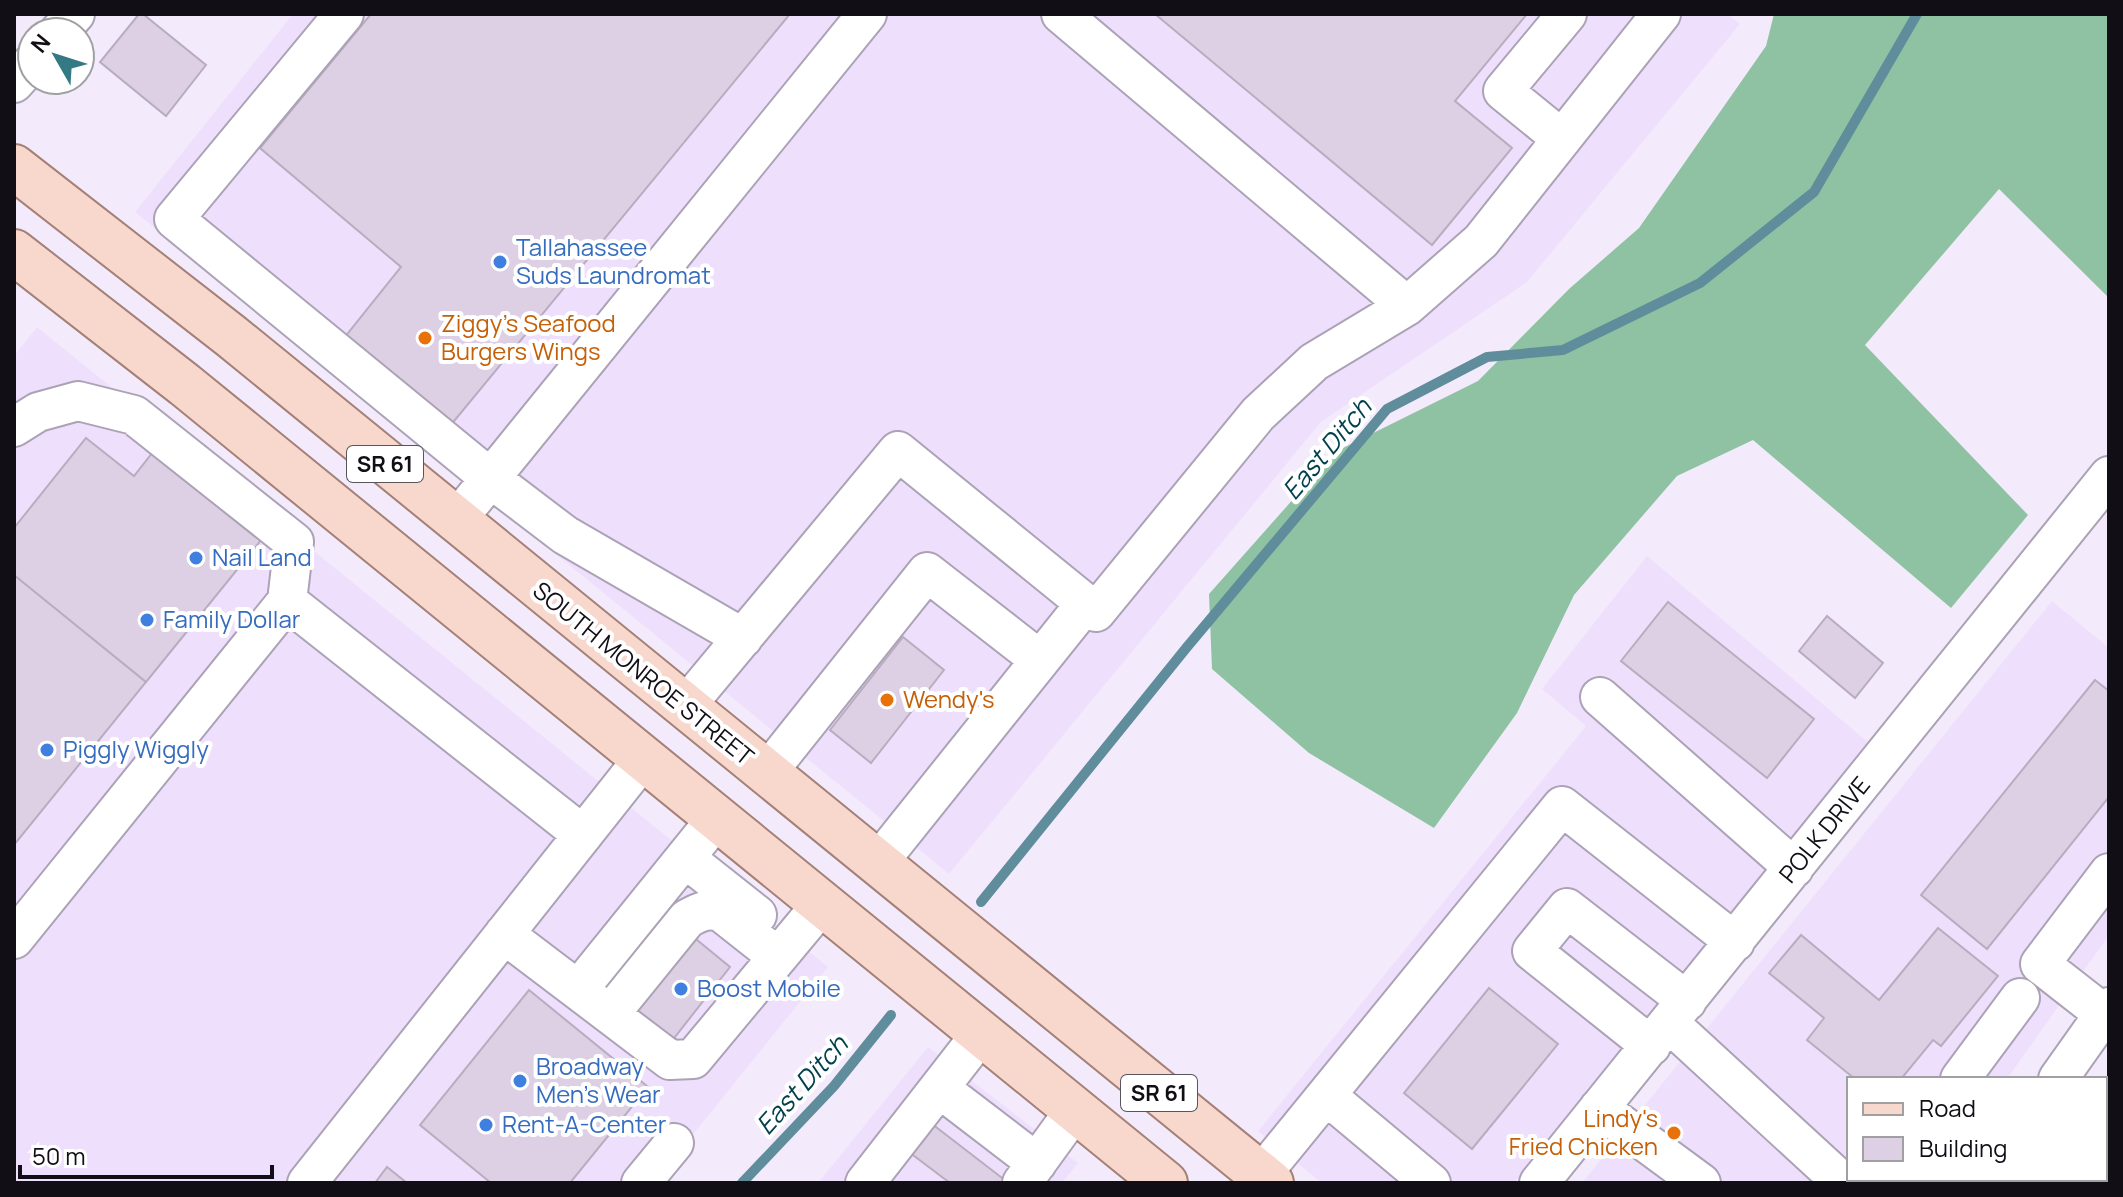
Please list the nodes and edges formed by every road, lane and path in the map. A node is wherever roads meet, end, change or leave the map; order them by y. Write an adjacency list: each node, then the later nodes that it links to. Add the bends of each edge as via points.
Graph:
1 (344, 14): 12 (street, via 174,219)
2 (867, 14): 12 (street)
3 (1061, 14): 9 (street)
4 (1567, 14): 6 (street, via 1503,91)
5 (1661, 14): 6 (street)
6 (1562, 139): 9 (street, via 1481,241)
7 (14, 167): 13 (main road, SOUTH MONROE STREET / SR 61, via 231,336)
8 (14, 252): 20 (main road, SR 61)
9 (1407, 306): 15 (street, via 1314,362 1258,414 1096,612)
10 (14, 427): 14 (street, via 38,412 78,401 134,415 294,542)
11 (2109, 476): 26 (street, POLK DRIVE)
12 (490, 478): 13 (street); 16 (street, via 565,535)
13 (455, 522): 19 (main road, SOUTH MONROE STREET / SR 61)
14 (287, 601): 23 (street); 30 (street)
15 (1086, 603): 16 (street, via 898,451); 17 (street)
16 (743, 638): 19 (street)
17 (1040, 660): 21 (street, via 927,572); 25 (street)
18 (1600, 697): 26 (street)
19 (684, 708): 20 (main road); 21 (main road, SOUTH MONROE STREET / SR 61)
20 (643, 759): 22 (main road, SR 61); 23 (street)
21 (766, 774): 25 (main road, SOUTH MONROE STREET / SR 61)
22 (717, 818): 24 (street); 28 (main road, SR 61)
23 (583, 835): 29 (street)
24 (685, 858): 32 (street); 33 (street)
25 (877, 864): 48 (main road, SOUTH MONROE STREET / SR 61)
26 (1794, 868): 31 (street, POLK DRIVE)
27 (2109, 873): 35 (street, via 2040,964)
28 (822, 904): 32 (street); 38 (main road, SR 61)
29 (504, 934): 33 (street); 49 (street)
30 (14, 939)
31 (1735, 942): 37 (street, POLK DRIVE); 42 (street, via 1562,806)
32 (784, 949): 36 (street, via 721,912 696,913); 36 (street, via 693,1059 670,1060)
33 (578, 990): 36 (street)
34 (2020, 998): 39 (street)
35 (2106, 1011): 40 (street)
36 (610, 1014)
37 (1669, 1023): 43 (street, POLK DRIVE); 46 (street)
38 (981, 1034): 41 (street); 44 (main road, SR 61)
39 (1961, 1077)
40 (2059, 1077)
41 (939, 1088): 47 (street); 51 (street)
42 (1327, 1096): 48 (street); 53 (street)
43 (1599, 1108): 54 (street, POLK DRIVE); 55 (street)
44 (1075, 1110): 47 (street); 52 (main road, SR 61)
45 (674, 1143): 50 (street)
46 (1842, 1170)
47 (1030, 1173)
48 (1258, 1180)
49 (307, 1183)
50 (641, 1183)
51 (865, 1183)
52 (1165, 1183)
53 (1431, 1183)
54 (1539, 1183)
55 (1701, 1183)

